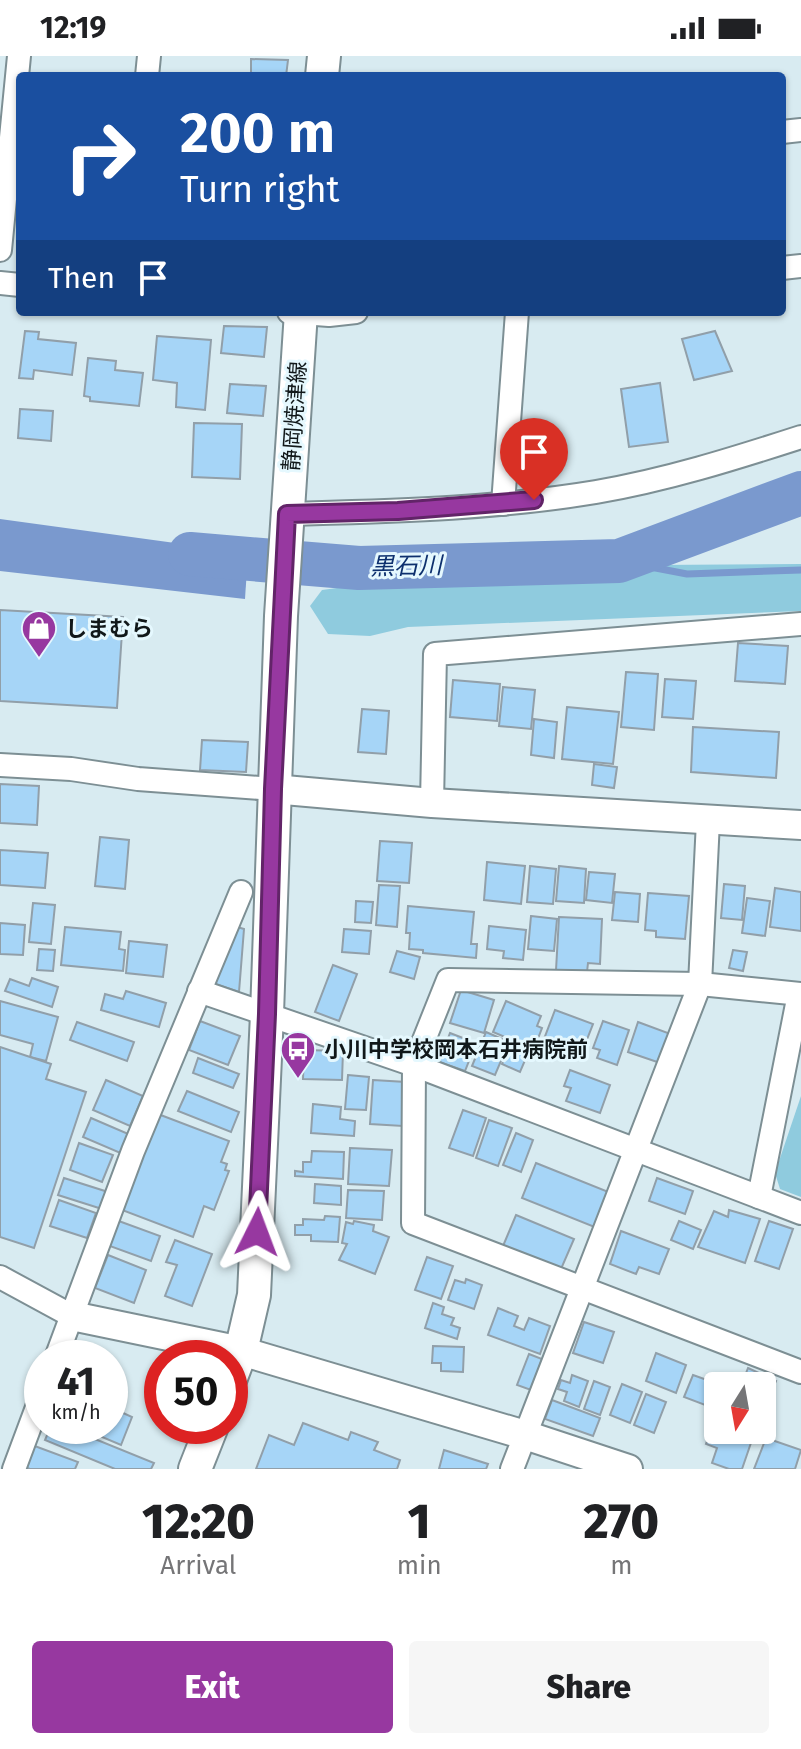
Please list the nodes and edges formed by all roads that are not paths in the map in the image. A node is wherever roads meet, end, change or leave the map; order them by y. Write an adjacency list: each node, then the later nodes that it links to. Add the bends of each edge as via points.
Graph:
1 (16, 87): 2 (street)
2 (0, 250)
3 (297, 316): 7 (main road, 静岡焼津線)
4 (517, 316): 6 (street)
5 (801, 437): 6 (street, via 702,469 597,492)
6 (503, 504): 7 (street)
7 (287, 514): 10 (main road, 静岡焼津線)
8 (801, 624): 11 (street, via 435,654)
9 (0, 765): 10 (street)
10 (273, 789): 11 (street); 18 (main road, 静岡焼津線)
11 (432, 803): 12 (street)
12 (708, 821): 13 (street); 15 (street)
13 (801, 825)
14 (241, 892): 16 (street)
15 (700, 984): 17 (street); 19 (street, via 448,980); 20 (street)
16 (199, 991): 18 (street); 25 (street)
17 (800, 994): 21 (street)
18 (267, 1014): 19 (street); 28 (main road, 静岡焼津線, via 254,1295)
19 (414, 1065): 20 (street); 24 (street, via 413,1223)
20 (637, 1152): 21 (street); 24 (street)
21 (759, 1197): 22 (street)
22 (801, 1213)
23 (0, 1277): 25 (street)
24 (583, 1288): 30 (street); 31 (street)
25 (72, 1316): 26 (street); 27 (street)
26 (63, 1340)
27 (151, 1340)
28 (243, 1340)
29 (248, 1369): 31 (street)
30 (801, 1372)
31 (525, 1435): 36 (street); 37 (street)
32 (24, 1442): 34 (street)
33 (205, 1444): 35 (main road)
34 (14, 1469)
35 (195, 1469)
36 (512, 1469)
37 (628, 1469)

